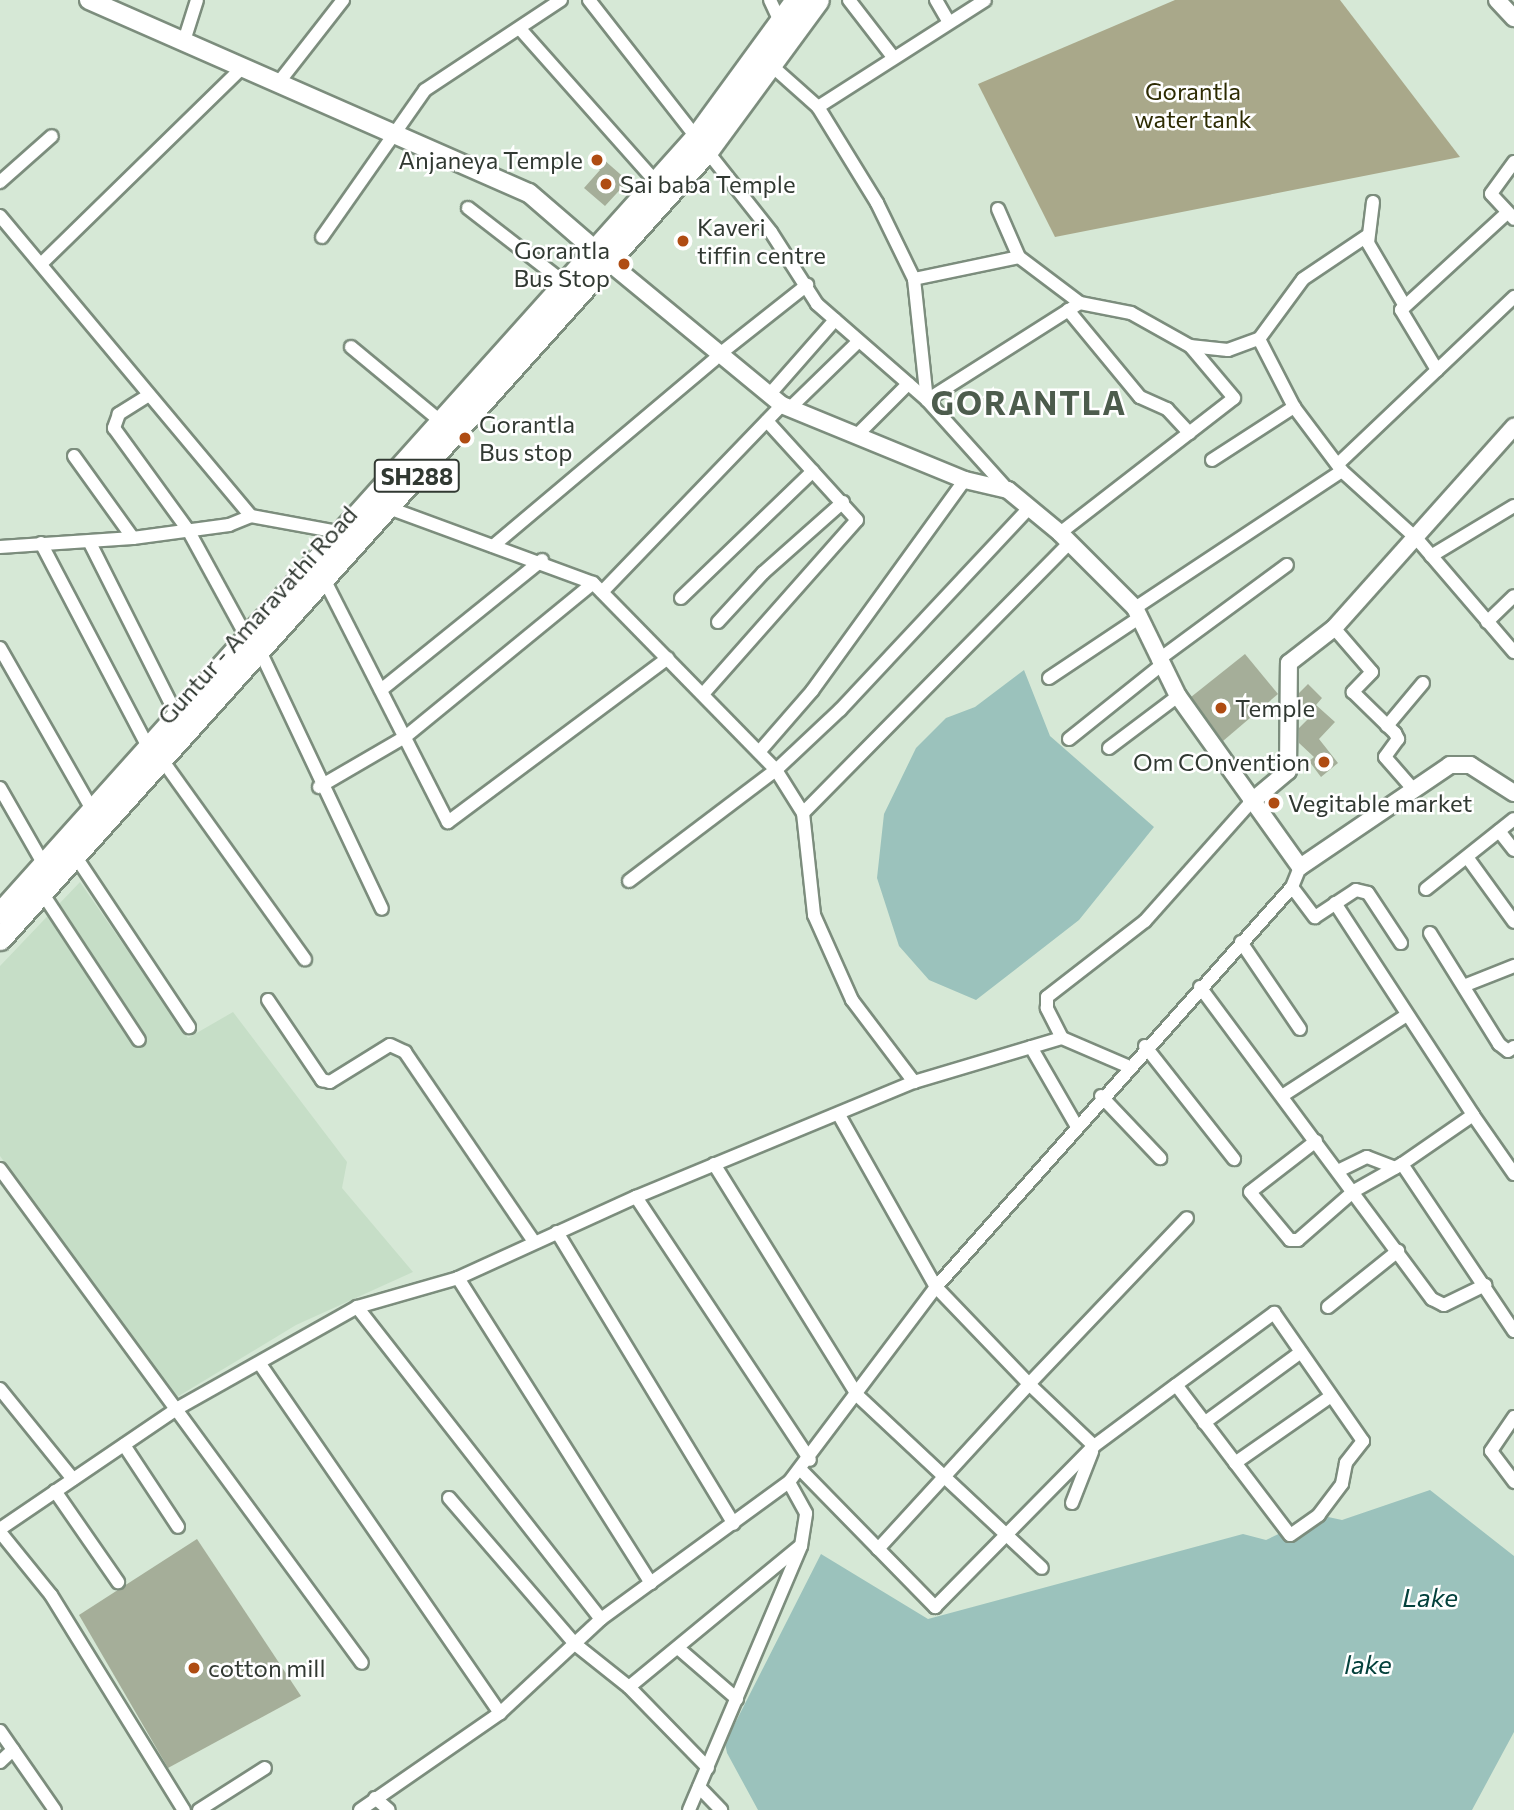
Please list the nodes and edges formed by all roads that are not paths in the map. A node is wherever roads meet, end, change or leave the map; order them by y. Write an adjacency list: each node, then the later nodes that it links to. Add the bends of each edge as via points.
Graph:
1 (89, 0): 17 (main road)
2 (197, 0): 17 (street)
3 (343, 0): 21 (street)
4 (561, 0): 16 (street)
5 (589, 0): 25 (street)
6 (771, 0): 15 (street)
7 (796, 0): 15 (main road, Guntur - Amaravathi Road / SH288)
8 (818, 0): 20 (main road, Guntur - Amaravathi Road / SH288)
9 (849, 0): 18 (street)
10 (936, 0): 14 (street)
11 (985, 0): 14 (street)
12 (1497, 0): 13 (street)
13 (1514, 18)
14 (948, 21): 18 (street)
15 (781, 24): 25 (main road, Guntur - Amaravathi Road / SH288)
16 (521, 30): 23 (street, via 494,43 462,70 432,83); 28 (street)
17 (184, 41): 19 (main road)
18 (893, 57): 22 (street)
19 (244, 66): 21 (main road); 38 (street)
20 (772, 66): 22 (street); 25 (main road, Guntur - Amaravathi Road / SH288)
21 (279, 82): 23 (main road)
22 (818, 107): 39 (street, via 877,203)
23 (397, 132): 35 (street); 37 (main road, via 529,193)
24 (52, 136): 27 (street)
25 (702, 144): 28 (main road, Guntur - Amaravathi Road / SH288); 37 (main road, Guntur - Amaravathi Road / SH288); 41 (street)
26 (1514, 162): 33 (street, via 1491,194)
27 (0, 182)
28 (656, 182): 37 (main road, Guntur - Amaravathi Road / SH288)
29 (1373, 202): 34 (street)
30 (468, 208): 40 (street)
31 (998, 209): 36 (street)
32 (0, 216): 38 (street)
33 (1510, 216): 44 (street)
34 (1367, 236): 44 (street); 47 (street, via 1303,279)
35 (321, 237)
36 (1019, 257): 39 (street); 43 (street)
37 (598, 260): 40 (main road, Guntur - Amaravathi Road / SH288); 51 (street); 71 (main road, Guntur - Amaravathi Road / SH288)
38 (41, 264): 54 (street)
39 (914, 279): 56 (street)
40 (565, 284): 58 (main road, Guntur - Amaravathi Road / SH288)
41 (807, 285): 46 (street); 51 (street)
42 (1513, 301): 52 (street)
43 (1080, 303): 45 (street); 49 (street, via 1131,313)
44 (1405, 306): 52 (street, via 1403,318)
45 (1068, 310): 56 (street); 61 (street, via 1140,397 1167,409)
46 (835, 320): 48 (street); 55 (street)
47 (1259, 339): 49 (street, via 1228,350); 57 (street)
48 (859, 341): 53 (street); 55 (street)
49 (1190, 346): 61 (street, via 1234,398)
50 (351, 348): 58 (street)
51 (718, 357): 55 (street); 81 (street)
52 (1437, 370): 65 (street)
53 (908, 384): 56 (street); 62 (street)
54 (149, 395): 73 (street); 74 (street, via 119,414 114,428)
55 (775, 400): 59 (street); 62 (street)
56 (927, 400): 68 (street)
57 (1294, 407): 64 (street); 65 (street)
58 (440, 421): 75 (main road, Guntur - Amaravathi Road / SH288)
59 (767, 421): 66 (street); 87 (street)
60 (1514, 427): 78 (street)
61 (1189, 433): 77 (street)
62 (856, 436): 67 (street)
63 (74, 456): 76 (street)
64 (1212, 460)
65 (1340, 468): 78 (street); 90 (street)
66 (813, 471): 69 (street); 89 (street)
67 (965, 480): 68 (street); 109 (street, via 812,691)
68 (1008, 490): 72 (street)
69 (843, 502): 91 (street, via 763,573); 102 (street, via 855,524)
70 (1514, 506): 83 (street)
71 (389, 508): 81 (street); 86 (main road, Guntur - Amaravathi Road / SH288)
72 (1029, 508): 77 (street); 111 (street, via 851,699)
73 (251, 516): 74 (street); 75 (street)
74 (188, 530): 76 (street); 94 (street)
75 (338, 533): 94 (main road, Guntur - Amaravathi Road / SH288)
76 (133, 538): 80 (street)
77 (1065, 538): 90 (street); 118 (street)
78 (1417, 539): 83 (street); 93 (street)
79 (41, 543): 80 (street); 82 (street); 110 (street)
80 (90, 543): 104 (street)
81 (493, 546): 84 (street)
82 (0, 547)
83 (1431, 556): 92 (street)
84 (542, 560): 87 (street); 101 (street)
85 (1287, 565): 98 (street)
86 (324, 579): 94 (main road, Guntur - Amaravathi Road / SH288); 101 (street)
87 (597, 587): 97 (street); 106 (street)
88 (1514, 596): 92 (street)
89 (681, 598)
90 (1137, 613): 98 (street); 99 (street)
91 (718, 622)
92 (1486, 622): 96 (street)
93 (1334, 628): 105 (street, via 1372,672 1353,692); 116 (street, via 1289,663 1288,771)
94 (253, 644): 104 (main road, Guntur - Amaravathi Road / SH288); 110 (main road, Guntur - Amaravathi Road / SH288); 112 (street)
95 (0, 648): 117 (street)
96 (1514, 652)
97 (668, 658): 102 (street); 106 (street, via 448,822)
98 (1159, 663): 103 (street); 107 (street)
99 (1049, 678)
100 (1423, 683): 105 (street)
101 (382, 690): 106 (street)
102 (703, 694): 109 (street)
103 (1178, 696): 108 (street); 116 (street)
104 (177, 716): 110 (main road, Guntur - Amaravathi Road / SH288)
105 (1387, 726): 114 (street, via 1398,740 1385,757)
106 (405, 737): 112 (street)
107 (1069, 739)
108 (1109, 748)
109 (759, 752): 111 (street)
110 (156, 754): 117 (main road, Guntur - Amaravathi Road / SH288); 122 (main road, Guntur - Amaravathi Road / SH288); 138 (street)
111 (776, 769): 118 (street); 126 (street)
112 (319, 787): 131 (street)
113 (0, 788): 124 (street)
114 (1413, 789): 115 (street, via 1459,763); 125 (street)
115 (1514, 793)
116 (1251, 802): 125 (street); 146 (street, via 1145,921 1048,997 1047,1008)
117 (92, 809): 124 (main road, Guntur - Amaravathi Road / SH288)
118 (803, 814): 152 (street, via 814,915 852,1000)
119 (1514, 819): 120 (street)
120 (1499, 831): 121 (street); 123 (street)
121 (1514, 850)
122 (74, 854): 129 (main road, Guntur - Amaravathi Road / SH288); 144 (street)
123 (1467, 857): 128 (street); 133 (street)
124 (43, 863): 132 (main road, Guntur - Amaravathi Road / SH288)
125 (1300, 867): 127 (street)
126 (629, 881)
127 (1292, 887): 130 (street, via 1315,917); 136 (street)
128 (1426, 890)
129 (41, 891): 135 (main road, Guntur - Amaravathi Road / SH288); 147 (street)
130 (1335, 903): 137 (street, via 1356,890 1368,893); 143 (street)
131 (382, 909)
132 (0, 913)
133 (1514, 922)
134 (1430, 933): 140 (street)
135 (0, 939)
136 (1241, 942): 141 (street); 145 (street)
137 (1401, 943)
138 (305, 959)
139 (1514, 966): 140 (street)
140 (1466, 985): 150 (street, via 1499,1044 1508,1051)
141 (1200, 986): 148 (street); 154 (street)
142 (268, 1000): 170 (street, via 322,1080 330,1082 390,1045 405,1052)
143 (1405, 1016): 154 (street); 156 (street)
144 (189, 1027)
145 (1300, 1029)
146 (1062, 1038): 149 (street); 151 (street)
147 (139, 1040)
148 (1145, 1046): 151 (street); 160 (street)
149 (1031, 1047): 152 (street); 157 (street)
150 (1514, 1047)
151 (1127, 1066): 153 (street)
152 (914, 1082): 155 (street)
153 (1101, 1096): 157 (street); 159 (street)
154 (1282, 1096): 158 (street)
155 (839, 1115): 161 (street); 174 (street)
156 (1473, 1115): 162 (street); 165 (street)
157 (1076, 1125): 174 (street)
158 (1316, 1141): 164 (street); 166 (street, via 1253,1187 1250,1197 1281,1235 1298,1240)
159 (1160, 1158)
160 (1234, 1159)
161 (714, 1164): 167 (street); 183 (street)
162 (1398, 1166): 164 (street, via 1367,1157); 166 (street); 173 (street)
163 (0, 1170): 185 (street)
164 (1338, 1171): 166 (street)
165 (1514, 1174)
166 (1353, 1191): 171 (street)
167 (636, 1197): 169 (street); 191 (street)
168 (1186, 1218): 180 (street)
169 (557, 1232): 170 (street); 199 (street)
170 (534, 1242): 172 (street)
171 (1398, 1251): 173 (street, via 1438,1304); 176 (street)
172 (458, 1278): 175 (street); 207 (street)
173 (1485, 1285): 177 (street)
174 (936, 1287): 180 (street); 183 (street)
175 (357, 1307): 179 (street); 208 (street)
176 (1328, 1307)
177 (1514, 1331)
178 (1301, 1352): 181 (street, via 1274,1313); 184 (street); 187 (street)
179 (260, 1364): 185 (street); 214 (street)
180 (1029, 1384): 189 (street); 192 (street)
181 (1175, 1385): 187 (street); 189 (street)
182 (0, 1389): 193 (street)
183 (857, 1395): 191 (street); 192 (street)
184 (1331, 1396): 190 (street); 190 (street, via 1363,1441 1346,1463 1342,1484 1320,1515 1300,1529 1290,1535)
185 (178, 1409): 188 (street); 211 (street)
186 (1514, 1417): 195 (street, via 1491,1451)
187 (1204, 1423): 190 (street)
188 (124, 1445): 193 (street); 200 (street)
189 (1094, 1446): 198 (street); 202 (street)
190 (1235, 1463)
191 (805, 1465): 194 (street); 204 (street)
192 (944, 1476): 202 (street); 204 (street)
193 (73, 1479): 196 (street)
194 (789, 1482): 199 (street); 203 (street, via 806,1513)
195 (1514, 1482)
196 (55, 1491): 201 (street); 206 (street)
197 (449, 1498): 209 (street)
198 (1072, 1503)
199 (734, 1524): 207 (street)
200 (178, 1527)
201 (0, 1531): 223 (street, via 51,1595)
202 (1006, 1537): 204 (street, via 935,1606); 205 (street)
203 (801, 1546): 210 (street); 213 (street)
204 (878, 1549)
205 (1041, 1568)
206 (118, 1581)
207 (651, 1583): 208 (street)
208 (601, 1619): 209 (street)
209 (575, 1644): 212 (street); 214 (street)
210 (678, 1648): 212 (street); 213 (street)
211 (362, 1663)
212 (629, 1687): 219 (street)
213 (737, 1699): 219 (street)
214 (500, 1713): 221 (street)
215 (0, 1731): 216 (street)
216 (13, 1750): 217 (street); 222 (street)
217 (0, 1762)
218 (265, 1768): 224 (street)
219 (708, 1768): 220 (street)
220 (699, 1787): 227 (street); 228 (street)
221 (375, 1798): 225 (street); 226 (street)
222 (55, 1810)
223 (184, 1810)
224 (199, 1810)
225 (360, 1810)
226 (389, 1810)
227 (689, 1810)
228 (721, 1810)

